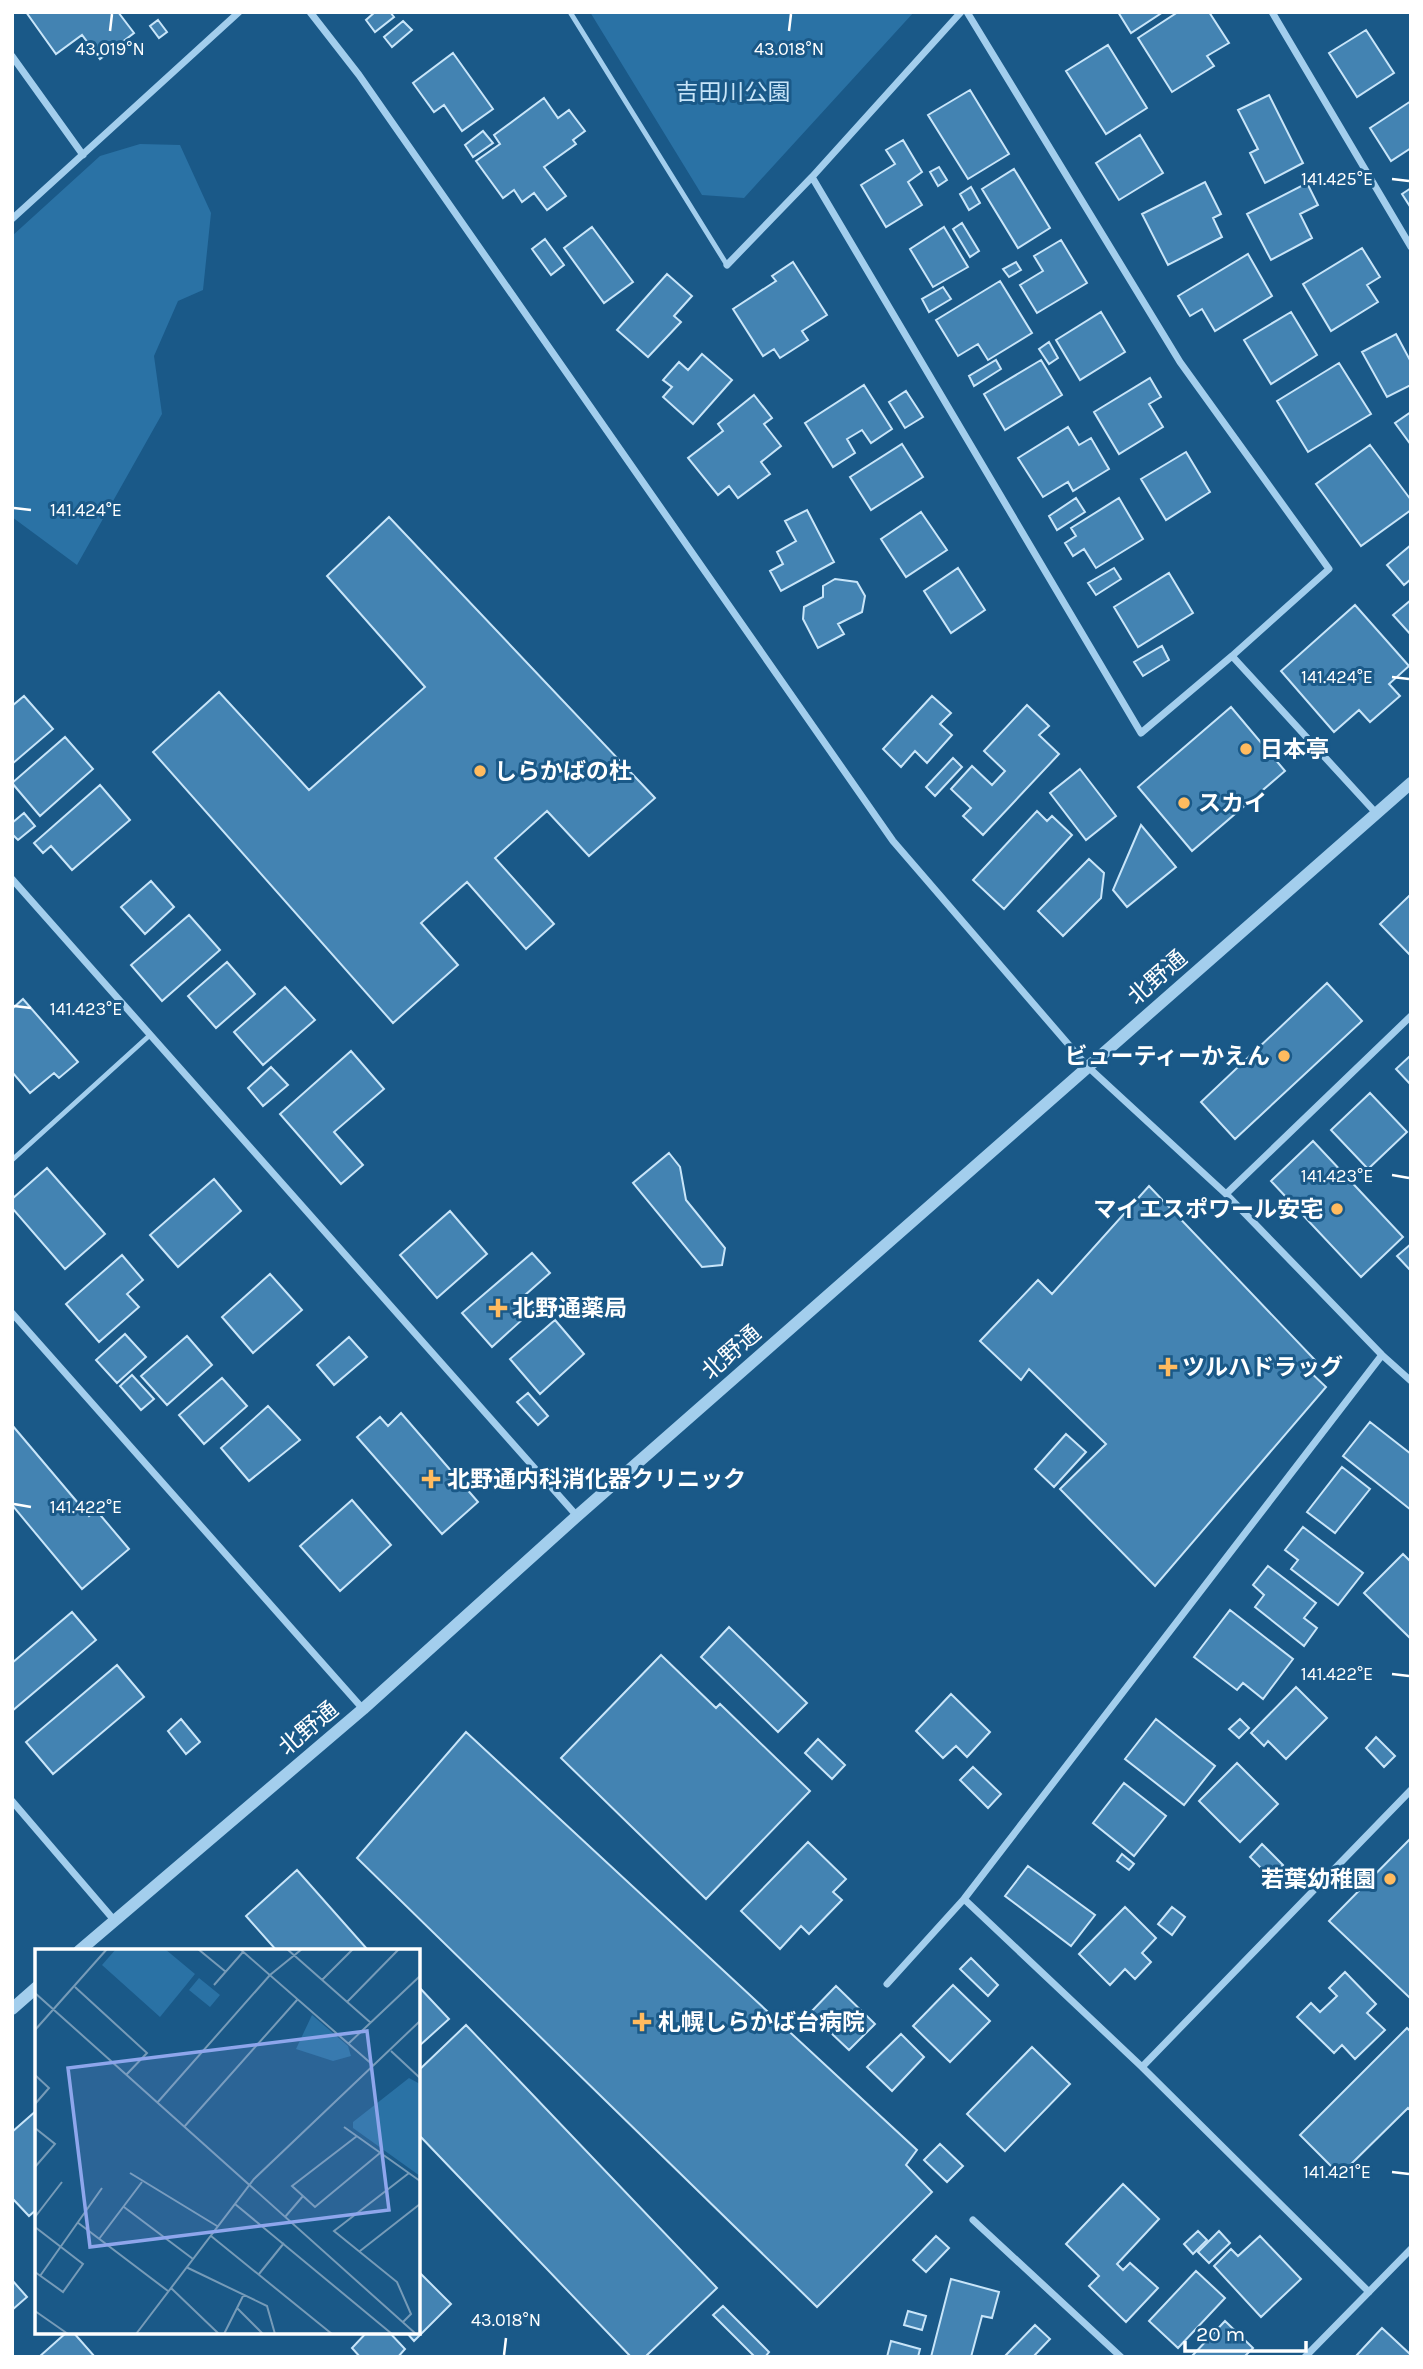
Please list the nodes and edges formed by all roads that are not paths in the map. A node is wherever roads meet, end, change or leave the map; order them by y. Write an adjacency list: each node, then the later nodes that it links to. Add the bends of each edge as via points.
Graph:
1 (239, 12): 8 (street)
2 (310, 12): 19 (street, via 359,75 893,841)
3 (570, 12): 12 (lane)
4 (961, 12): 9 (street)
5 (967, 12): 13 (street, via 1180,362 1329,569)
6 (1272, 12): 11 (street)
7 (12, 56): 8 (street)
8 (83, 155): 10 (street)
9 (812, 177): 12 (street); 13 (street, via 1141,733)
10 (12, 219)
11 (1411, 247)
12 (727, 265)
13 (1231, 656): 15 (street)
14 (1411, 783): 15 (street, 北野通)
15 (1376, 813): 19 (street, 北野通)
16 (12, 879): 18 (street)
17 (1411, 1016): 21 (street)
18 (150, 1035): 20 (lane); 25 (street)
19 (1087, 1066): 21 (street); 25 (street, 北野通)
20 (12, 1160)
21 (1226, 1194): 23 (street)
22 (12, 1312): 26 (street)
23 (1382, 1354): 24 (street); 29 (street)
24 (1411, 1381)
25 (577, 1516): 26 (street, 北野通)
26 (363, 1709): 30 (street, 北野通)
27 (1411, 1790): 35 (street)
28 (12, 1801): 30 (street)
29 (964, 1899): 32 (street); 35 (street)
30 (114, 1920): 31 (street, 北野通)
31 (81, 1949)
32 (887, 1984)
33 (35, 1989): 34 (street)
34 (12, 2008)
35 (1142, 2067): 38 (street)
36 (973, 2220): 39 (street)
37 (1411, 2249): 38 (street)
38 (1370, 2291): 40 (street)
39 (1121, 2357)
40 (1305, 2357)

